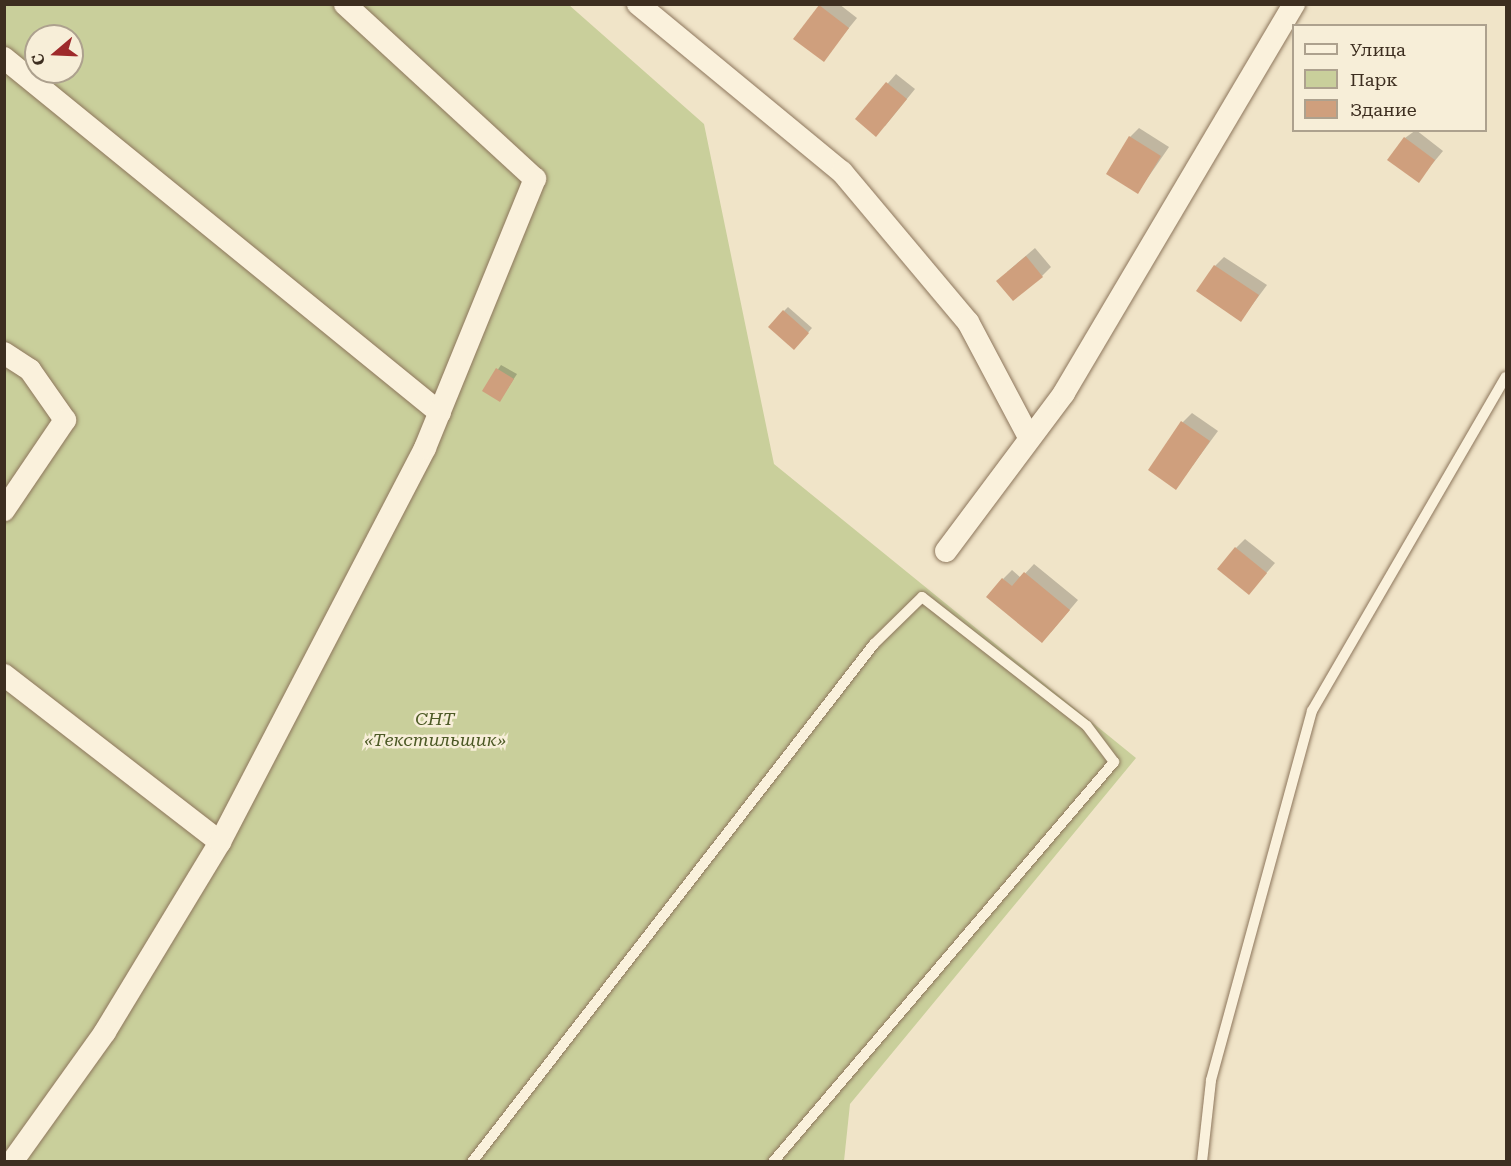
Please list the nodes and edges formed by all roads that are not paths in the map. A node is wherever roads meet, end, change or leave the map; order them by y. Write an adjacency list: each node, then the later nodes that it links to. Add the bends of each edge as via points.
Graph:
1 (345, 4): 7 (street, via 535,179)
2 (638, 4): 8 (street, via 842,172 968,322)
3 (1294, 4): 8 (street, via 1064,393)
4 (4, 58): 7 (street)
5 (4, 353): 9 (street, via 30,370 65,420)
6 (1506, 377): 16 (lane, via 1312,711 1211,1080)
7 (440, 413): 12 (street)
8 (1029, 437): 10 (street)
9 (4, 510)
10 (946, 550)
11 (4, 675): 12 (street)
12 (220, 842): 13 (street, via 105,1032)
13 (12, 1161)
14 (472, 1161): 15 (lane, via 874,644 922,597 1087,726 1114,762)
15 (773, 1161)
16 (1202, 1161)

